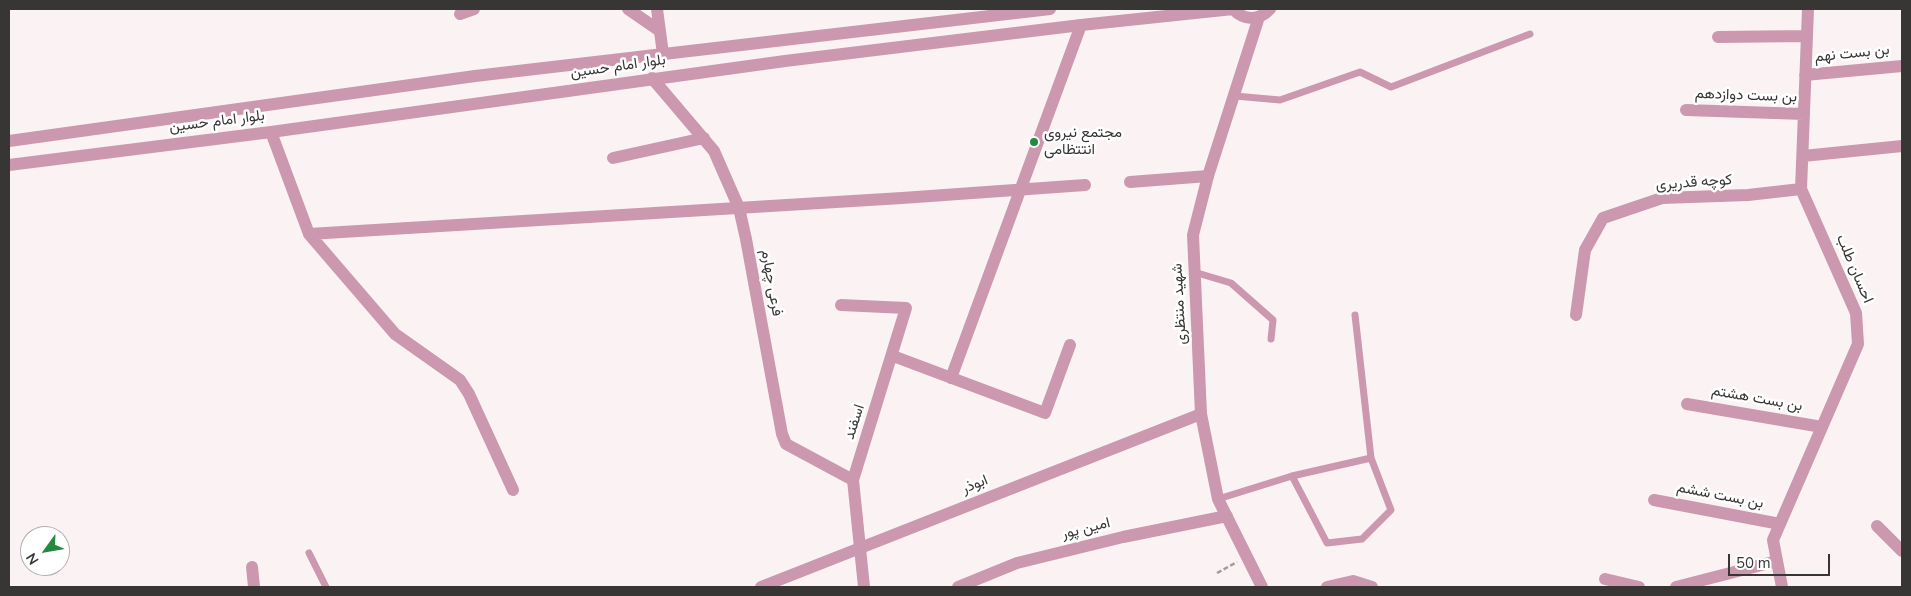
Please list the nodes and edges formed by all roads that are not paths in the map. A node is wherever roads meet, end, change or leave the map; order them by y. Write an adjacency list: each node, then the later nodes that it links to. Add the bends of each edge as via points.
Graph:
1 (474, 9): 8 (street)
2 (628, 9): 11 (street)
3 (656, 9): 11 (street)
4 (1050, 9): 15 (street, بلوار امام حسین)
5 (1233, 9): 9 (street, via 1245,18); 10 (street, بلوار امام حسین)
6 (1270, 9): 9 (street)
7 (1808, 9): 13 (street, احسان طلب)
8 (460, 14)
9 (1259, 17): 19 (street, شهید منتظری)
10 (1081, 25): 18 (street, بلوار امام حسین); 32 (street)
11 (660, 31): 15 (street)
12 (1530, 34): 19 (lane, via 1391,87 1360,72 1280,100)
13 (1807, 36): 14 (street); 17 (street, احسان طلب)
14 (1718, 38)
15 (663, 54): 24 (street, بلوار امام حسین, via 475,76)
16 (1902, 66): 17 (street, بن بست نهم)
17 (1806, 75): 21 (street, احسان طلب)
18 (652, 78): 22 (street, بلوار امام حسین); 23 (street, فرعی چهارم)
19 (1235, 96): 29 (street, شهید منتظری)
20 (1686, 110): 21 (street, بن بست دوازدهم)
21 (1804, 114): 26 (street, احسان طلب)
22 (272, 132): 28 (street, بلوار امام حسین); 35 (street)
23 (704, 138): 27 (street); 34 (street, فرعی چهارم, via 714,151)
24 (9, 141)
25 (1902, 146): 26 (street)
26 (1803, 156): 33 (street, احسان طلب)
27 (613, 158)
28 (9, 165)
29 (1208, 176): 30 (street); 36 (street, شهید منتظری, via 1192,234)
30 (1130, 182)
31 (1085, 185): 32 (street)
32 (1020, 189): 34 (street); 43 (street)
33 (1802, 189): 39 (street, کوچه قدریری, via 1748,195 1662,198 1603,218 1586,250); 46 (street, احسان طلب, via 1856,313 1858,344)
34 (739, 208): 35 (street); 49 (street, فرعی چهارم, via 786,444)
35 (309, 234): 50 (street, via 395,334 460,380)
36 (1194, 272): 40 (lane, via 1231,284 1274,320); 45 (street, شهید منتظری)
37 (841, 305): 42 (street, اسفند, via 906,308)
38 (1356, 315): 47 (lane)
39 (1576, 315)
40 (1271, 339)
41 (1070, 345): 43 (street, via 1045,413)
42 (893, 356): 43 (street); 49 (street, اسفند)
43 (951, 378)
44 (1687, 404): 46 (street, بن بست هشتم)
45 (1202, 414): 51 (street, شهید منتظری); 56 (street, ابوذر)
46 (1822, 427): 54 (street, احسان طلب)
47 (1371, 458): 48 (lane); 48 (lane, via 1391,510 1362,539 1328,543)
48 (1292, 476): 51 (lane)
49 (853, 480): 56 (street, اسفند)
50 (513, 490)
51 (1218, 498): 53 (street, شهید منتظری)
52 (1654, 500): 54 (street, بن بست ششم)
53 (1227, 516): 66 (street, امین پور, via 1017,563); 67 (street, شهید منتظری)
54 (1780, 524): 59 (street, احسان طلب, via 1773,540)
55 (1878, 526): 57 (street)
56 (860, 548): 64 (street, ابوذر); 65 (street, اسفند)
57 (1902, 551)
58 (309, 553): 63 (lane)
59 (1777, 561): 71 (street); 72 (street, احسان طلب)
60 (252, 567): 62 (street)
61 (1605, 579): 70 (street)
62 (254, 587)
63 (326, 587)
64 (761, 587)
65 (864, 587)
66 (958, 587)
67 (1262, 587)
68 (1327, 587): 69 (street, via 1353,582)
69 (1372, 587)
70 (1639, 587)
71 (1676, 587)
72 (1782, 587)

